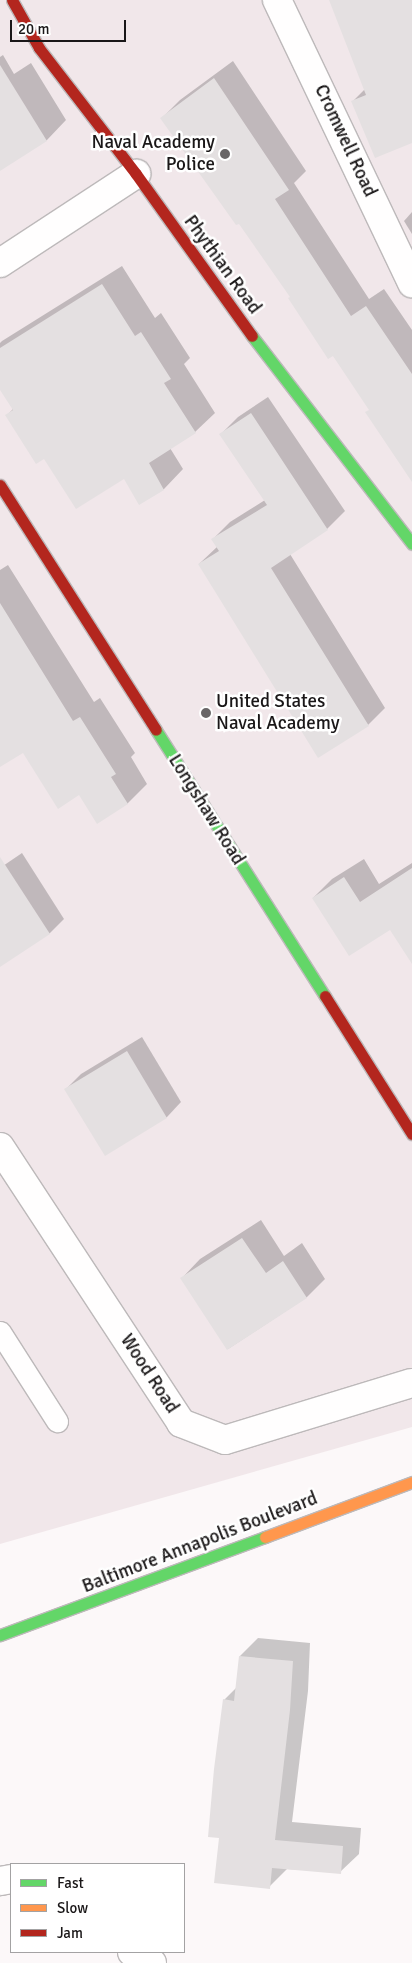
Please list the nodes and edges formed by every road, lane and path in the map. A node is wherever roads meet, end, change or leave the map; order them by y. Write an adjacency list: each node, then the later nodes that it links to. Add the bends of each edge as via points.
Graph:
1 (12, 0): 3 (street, Phythian Road, via 39,48)
2 (277, 0): 5 (street, Cromwell Road)
3 (136, 174): 4 (street); 7 (street, Phythian Road, via 235,314)
4 (0, 263)
5 (412, 283)
6 (0, 485): 8 (street, Longshaw Road)
7 (412, 544)
8 (412, 1134)
9 (0, 1147): 11 (street, Wood Road, via 181,1423 225,1440)
10 (0, 1332): 12 (lane)
11 (412, 1383)
12 (57, 1421)
13 (412, 1482): 14 (street, Baltimore Annapolis Boulevard)
14 (0, 1635)

